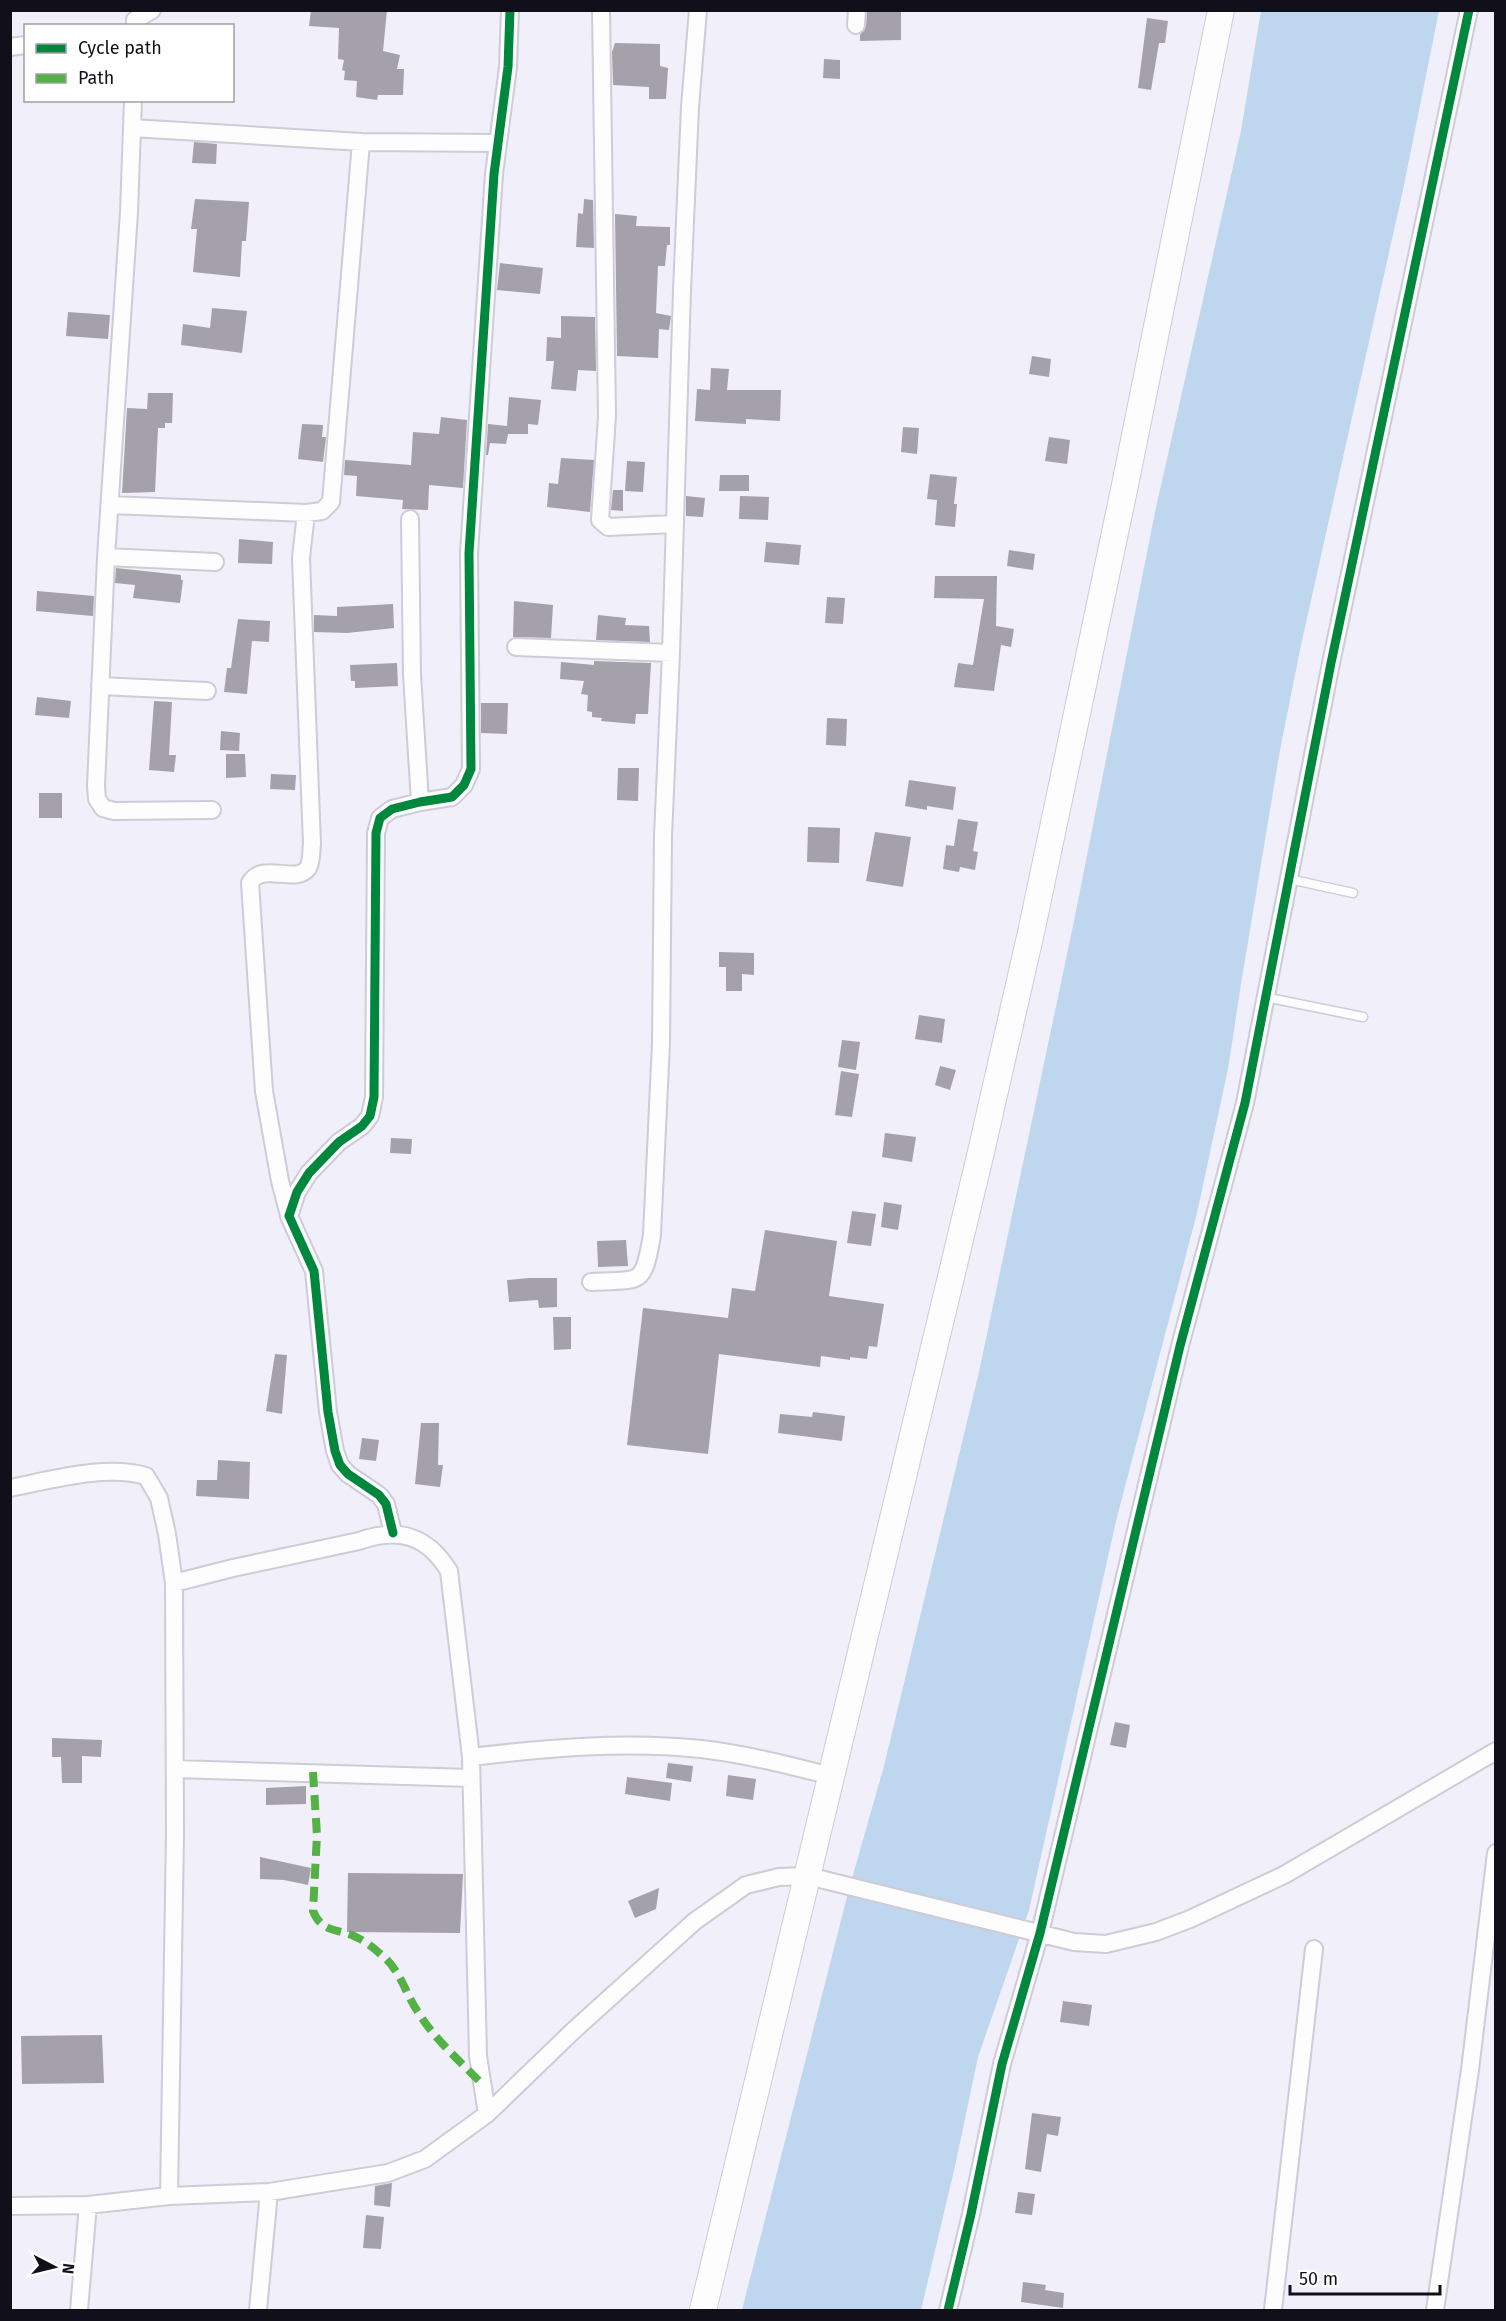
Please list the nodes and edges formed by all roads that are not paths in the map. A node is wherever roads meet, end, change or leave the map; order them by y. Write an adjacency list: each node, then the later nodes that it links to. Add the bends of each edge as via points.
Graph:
1 (153, 10): 7 (street)
2 (510, 10): 11 (street, via 508,67)
3 (601, 10): 15 (street, via 607,416 600,520 608,528)
4 (698, 10): 15 (street, via 689,130)
5 (1221, 10): 36 (main road, via 1032,928)
6 (1469, 10): 24 (street)
7 (135, 23)
8 (133, 102): 9 (street)
9 (132, 128): 10 (street); 12 (street)
10 (361, 142): 11 (street); 13 (street, via 331,502 321,511)
11 (498, 143): 22 (street, via 469,553 471,769 464,785 452,797)
12 (111, 505): 13 (street); 16 (street)
13 (306, 513): 28 (street, via 301,558 310,860 300,874 260,874 250,883 264,1091)
14 (410, 519): 22 (street, via 412,675)
15 (674, 524): 19 (street)
16 (106, 557): 17 (street); 20 (street)
17 (214, 562)
18 (516, 647): 19 (street)
19 (671, 653): 29 (street, via 652,1235 643,1274 635,1280)
20 (100, 686): 21 (street); 23 (street, via 96,786 103,808)
21 (207, 691)
22 (420, 802): 28 (street, via 392,809 380,818 376,833 374,1097 370,1116 309,1173)
23 (212, 810)
24 (1289, 879): 25 (lane); 26 (street)
25 (1353, 893)
26 (1265, 997): 27 (lane); 40 (street, via 1245,1103 1180,1346)
27 (1363, 1017)
28 (289, 1216): 31 (street, via 314,1271 335,1451 348,1474 386,1504)
29 (591, 1282)
30 (10, 1488): 32 (street, via 88,1474 132,1472 146,1476 159,1498)
31 (393, 1533): 32 (street); 34 (street, via 413,1537 433,1550 449,1571)
32 (174, 1583): 35 (street)
33 (1496, 1750): 40 (street, via 1284,1875 1190,1919 1106,1944 1074,1942)
34 (471, 1757): 36 (street, via 628,1746 700,1749 770,1760); 37 (street)
35 (176, 1769): 37 (street); 44 (street)
36 (831, 1776): 39 (main road)
37 (471, 1778): 42 (street, via 478,2056)
38 (1496, 1853): 54 (street)
39 (819, 1878): 40 (street); 42 (street, via 779,1877 746,1885 694,1921); 50 (main road)
40 (1035, 1932): 47 (street)
41 (1314, 1949): 53 (street)
42 (486, 2114): 43 (street, via 425,2159 388,2173)
43 (269, 2192): 44 (street); 49 (street)
44 (169, 2196): 45 (street)
45 (88, 2205): 46 (street); 48 (street)
46 (10, 2206)
47 (956, 2277): 51 (street); 52 (street)
48 (79, 2310)
49 (258, 2310)
50 (703, 2310)
51 (948, 2310)
52 (960, 2310)
53 (1274, 2310)
54 (1435, 2310)

